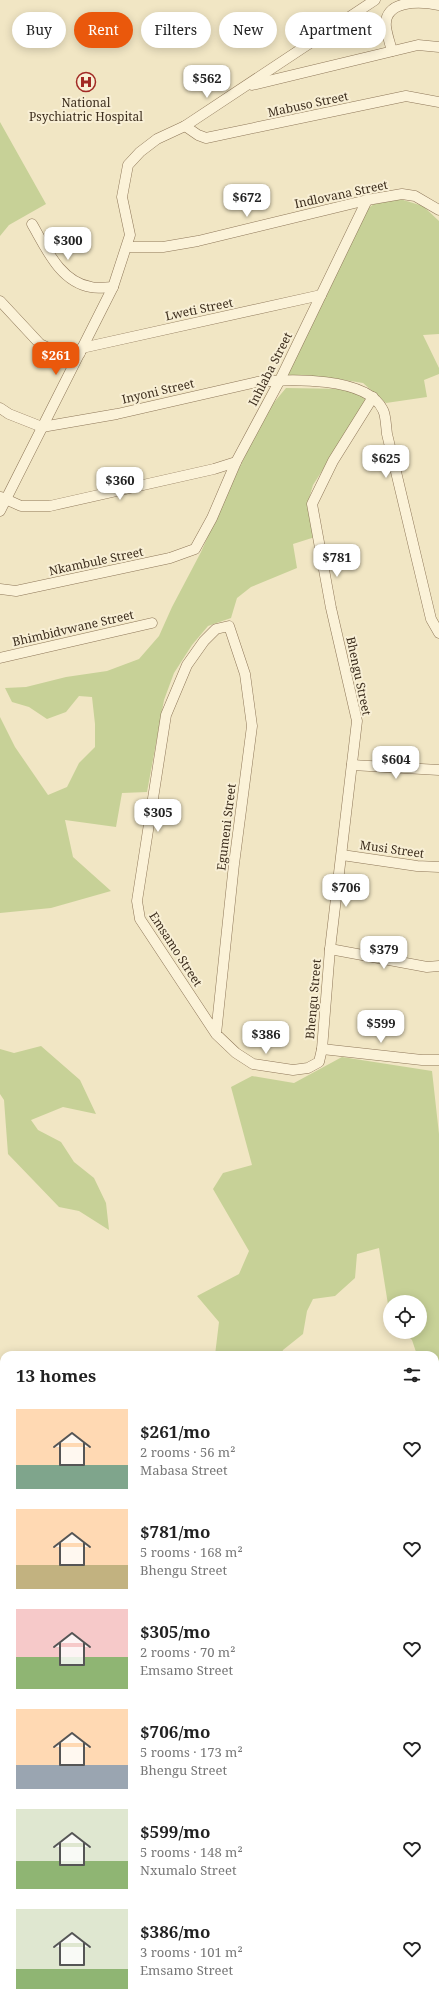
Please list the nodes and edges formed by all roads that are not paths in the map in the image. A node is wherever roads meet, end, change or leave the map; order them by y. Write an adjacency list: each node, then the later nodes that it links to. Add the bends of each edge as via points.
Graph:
1 (375, 0): 5 (street)
2 (439, 4): 4 (street, via 404,2 392,7 387,16 386,26)
3 (439, 47): 4 (street, via 418,44)
4 (392, 51): 5 (street)
5 (244, 87): 7 (street)
6 (439, 102): 7 (street, Mabuso Street, via 406,96 206,138)
7 (186, 126): 11 (street, via 157,139 128,165 122,196 130,235)
8 (367, 200): 9 (street, Indlovana Street, via 402,194 415,196); 11 (street, Indlovana Street, via 198,241 163,247); 13 (street, Inhlaba Street)
9 (439, 210)
10 (32, 224): 12 (street, via 56,265 74,281 91,287)
11 (128, 246): 12 (street)
12 (113, 287): 15 (street)
13 (321, 295): 15 (street, Lweti Street); 16 (street, Inhlaba Street)
14 (0, 301): 15 (street, Lweti Street, via 40,344 55,351)
15 (81, 351): 19 (street)
16 (280, 380): 17 (street, Inyoni Street, via 346,385); 19 (street, Inyoni Street, via 257,382 118,414); 20 (street, Inhlaba Street)
17 (373, 397): 27 (street, via 383,410 386,434 431,618); 29 (street, Bhengu Street, via 333,461 312,504 331,608 356,721)
18 (0, 408): 19 (street)
19 (42, 427): 21 (street)
20 (236, 462): 21 (street, via 50,506 21,506); 23 (street, Inhlaba Street, via 212,518)
21 (3, 498): 22 (street)
22 (0, 511)
23 (195, 549): 24 (street, Nkambule Street, via 170,558 16,591)
24 (0, 589)
25 (152, 623): 28 (street, Bhimbidvwane Street)
26 (229, 626): 35 (street, Egumeni Street, via 246,674 252,726); 35 (street, Emsamo Street, via 216,629 187,665 166,715 137,901 140,919)
27 (439, 633)
28 (0, 658)
29 (352, 765): 30 (street); 31 (street, Bhengu Street)
30 (439, 770)
31 (342, 854): 32 (street, Musi Street); 33 (street, Bhengu Street)
32 (439, 867)
33 (330, 949): 34 (street, via 427,967); 36 (street, Bhengu Street)
34 (439, 966)
35 (216, 1034): 36 (street, Emsamo Street, via 236,1053 253,1064 293,1070 308,1068 319,1062)
36 (322, 1049): 37 (street)
37 (439, 1060)

